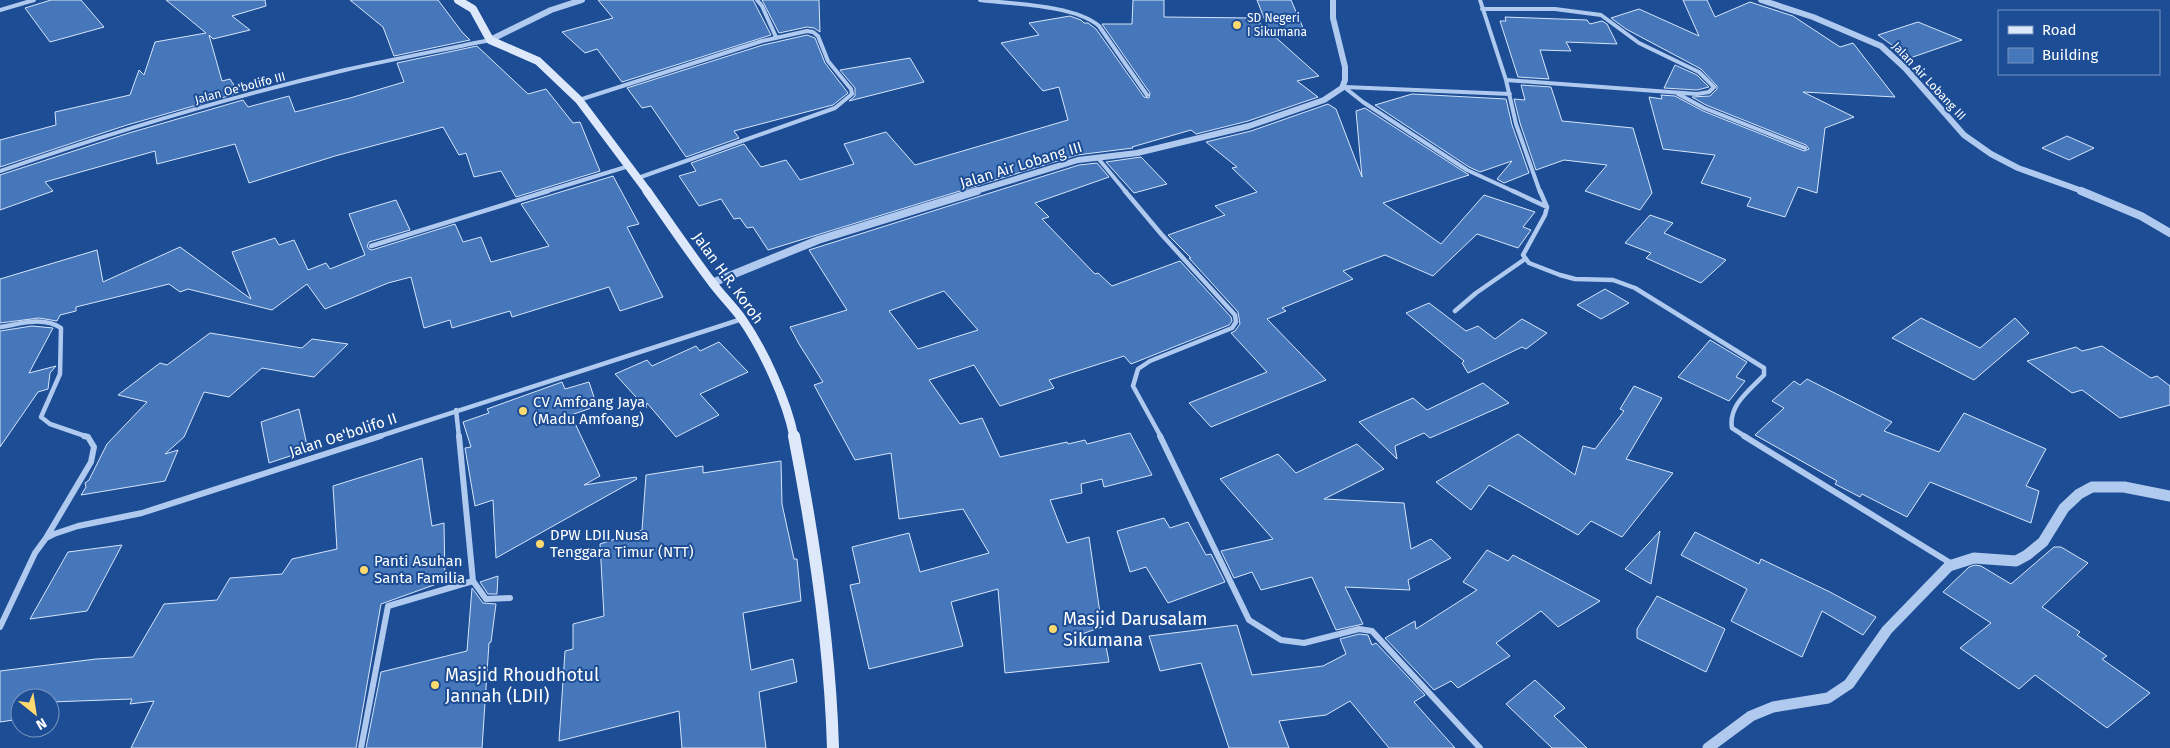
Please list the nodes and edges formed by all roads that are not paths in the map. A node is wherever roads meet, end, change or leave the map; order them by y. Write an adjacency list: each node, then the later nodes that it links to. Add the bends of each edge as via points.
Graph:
1 (34, 0): 10 (street)
2 (458, 0): 12 (main road, via 473,9)
3 (582, 0): 12 (street, via 551,10)
4 (757, 0): 11 (street)
5 (980, 0): 17 (street, via 1073,12 1091,18)
6 (1333, 0): 14 (street, via 1333,18 1345,67)
7 (1480, 0): 9 (street)
8 (1761, 0): 25 (street, Jalan Air Lobang III, via 1813,17 1881,46 1905,68 1964,135 1991,154 2018,168 2141,216)
9 (1482, 8): 13 (street); 15 (street, via 1582,11 1604,15 1632,38 1711,80 1714,87 1709,92 1698,94)
10 (0, 10)
11 (776, 37): 18 (street); 23 (street, via 816,33 829,64 851,87 852,94 835,108 816,116)
12 (490, 40): 18 (main road, Jalan H.R. Koroh, via 538,62); 22 (street, Jalan Oe'bolifo III, via 345,70 231,100 101,136)
13 (1506, 80): 15 (street); 16 (street)
14 (1343, 88): 16 (street); 20 (street, Jalan Air Lobang III, via 1324,100 1249,126 1137,153); 24 (street, via 1467,170)
15 (1675, 93): 19 (street, via 1704,108)
16 (1510, 94): 24 (street, via 1516,124)
17 (1147, 95)
18 (579, 100): 21 (main road, Jalan H.R. Koroh)
19 (1805, 148)
20 (1097, 157): 28 (street, Jalan Air Lobang III, via 1078,160 818,240); 41 (street, via 1162,236 1235,316 1232,328 1150,361 1138,369 1134,386 1249,620 1282,640 1304,643 1359,629 1372,632)
21 (629, 166): 23 (main road, Jalan H.R. Koroh); 26 (street)
22 (0, 171)
23 (638, 178): 28 (main road, Jalan H.R. Koroh)
24 (1546, 207): 27 (street, via 1545,215 1523,255)
25 (2170, 233)
26 (372, 246)
27 (1525, 259): 29 (street); 35 (street, via 1534,266 1575,279 1613,280 1635,288 1752,359 1764,368 1764,375 1733,412 1732,428)
28 (712, 283): 30 (main road, Jalan H.R. Koroh)
29 (1455, 311)
30 (742, 319): 32 (street, Jalan Oe'bolifo II); 40 (main road, Jalan H.R. Koroh, via 774,379 792,426 807,503 827,656)
31 (0, 327): 34 (street, via 42,322 56,323 62,328 58,379 42,406 41,417 50,424 88,437 94,447 91,462)
32 (456, 410): 34 (street, Jalan Oe'bolifo II, via 142,514); 36 (street)
33 (2170, 496): 35 (street, via 2124,487 2092,487 2064,508 2044,542 2027,555 2016,561 2001,562 1974,558)
34 (45, 538): 38 (street, via 36,549)
35 (1955, 566): 42 (street, via 1949,566 1887,630 1849,684 1828,698 1773,707 1751,716)
36 (473, 581): 37 (street, via 486,599); 39 (street, via 388,606)
37 (510, 598)
38 (0, 627)
39 (361, 748)
40 (833, 748)
41 (1480, 748)
42 (1708, 748)

